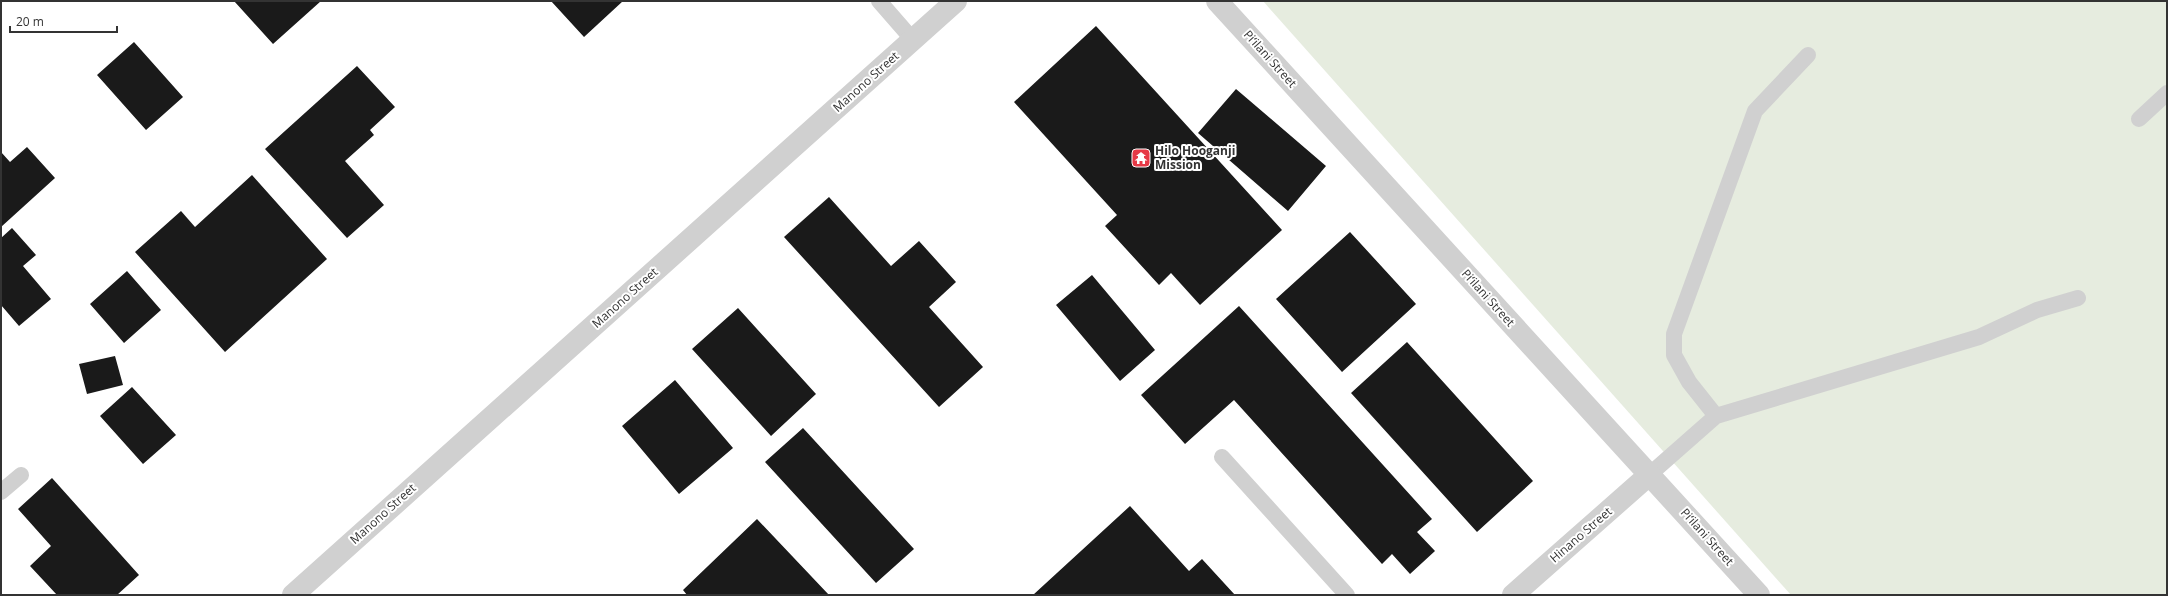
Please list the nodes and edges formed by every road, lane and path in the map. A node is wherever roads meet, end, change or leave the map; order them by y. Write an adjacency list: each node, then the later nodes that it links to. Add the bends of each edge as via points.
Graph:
1 (879, 1): 4 (lane)
2 (956, 1): 4 (street, Manono Street)
3 (1217, 1): 12 (street, Pi‘ilani Street)
4 (913, 40): 14 (street, Manono Street)
5 (1808, 55): 9 (lane, via 1755,111 1674,334 1674,355 1688,382)
6 (2167, 93): 7 (lane)
7 (2139, 119)
8 (2078, 298): 9 (lane, via 2036,310 1979,337)
9 (1716, 416): 12 (lane)
10 (1222, 457): 15 (lane)
11 (21, 475): 13 (lane)
12 (1650, 475): 16 (street, Hinano Street); 17 (street, Pi‘ilani Street)
13 (1, 492)
14 (293, 595)
15 (1347, 595)
16 (1513, 595)
17 (1760, 595)

